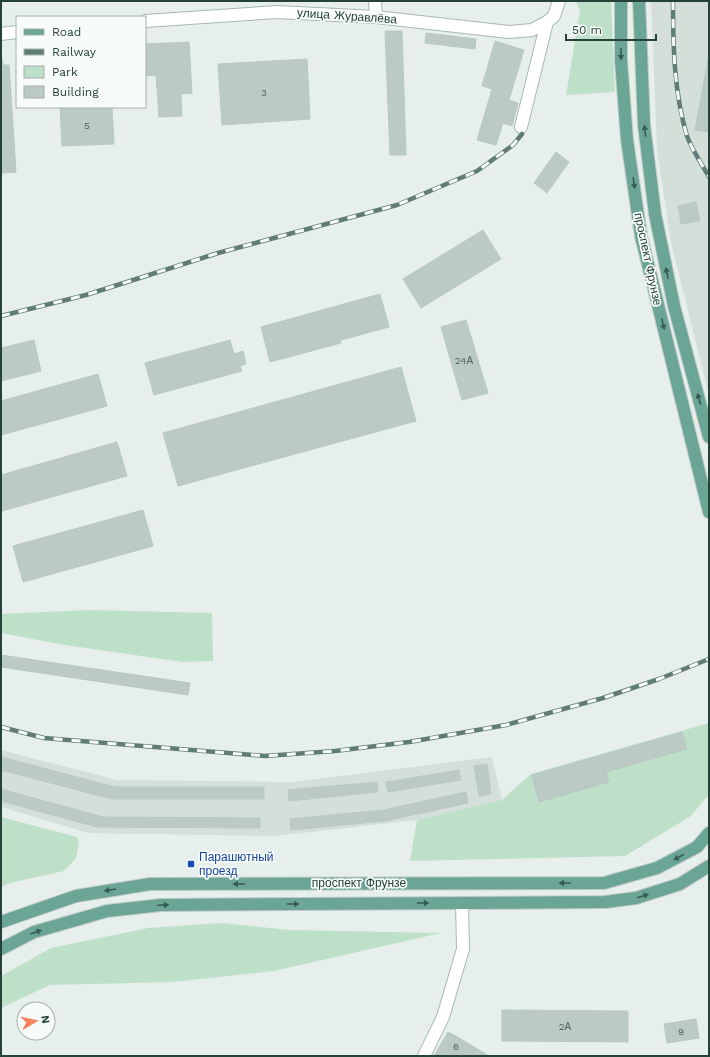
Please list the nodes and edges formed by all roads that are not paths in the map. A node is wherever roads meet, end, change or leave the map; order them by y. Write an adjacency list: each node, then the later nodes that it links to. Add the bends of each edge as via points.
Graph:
1 (375, 1): 5 (street)
2 (559, 1): 7 (street, via 554,16)
3 (621, 1): 12 (main road, проспект Фрунзе, one-way to 12, via 621,60 627,140 641,236)
4 (639, 1): 11 (main road, проспект Фрунзе, one-way to 4, via 674,306 655,214 644,125)
5 (376, 17): 6 (street, улица Журавлёва, via 277,12); 7 (street, улица Журавлёва, via 509,32 532,30)
6 (146, 21)
7 (547, 22): 10 (street)
8 (16, 32): 9 (street)
9 (1, 34)
10 (521, 126)
11 (709, 437)
12 (709, 512)
13 (709, 833): 16 (main road, проспект Фрунзе, one-way to 16, via 697,847 657,868 604,883 150,884 76,896)
14 (709, 866): 15 (main road, проспект Фрунзе, one-way to 14, via 605,902 628,899 680,884)
15 (462, 903): 17 (main road, проспект Фрунзе, one-way to 15, via 34,932 107,911 161,905); 18 (street, via 463,949 443,1017)
16 (1, 922)
17 (1, 948)
18 (424, 1056)

